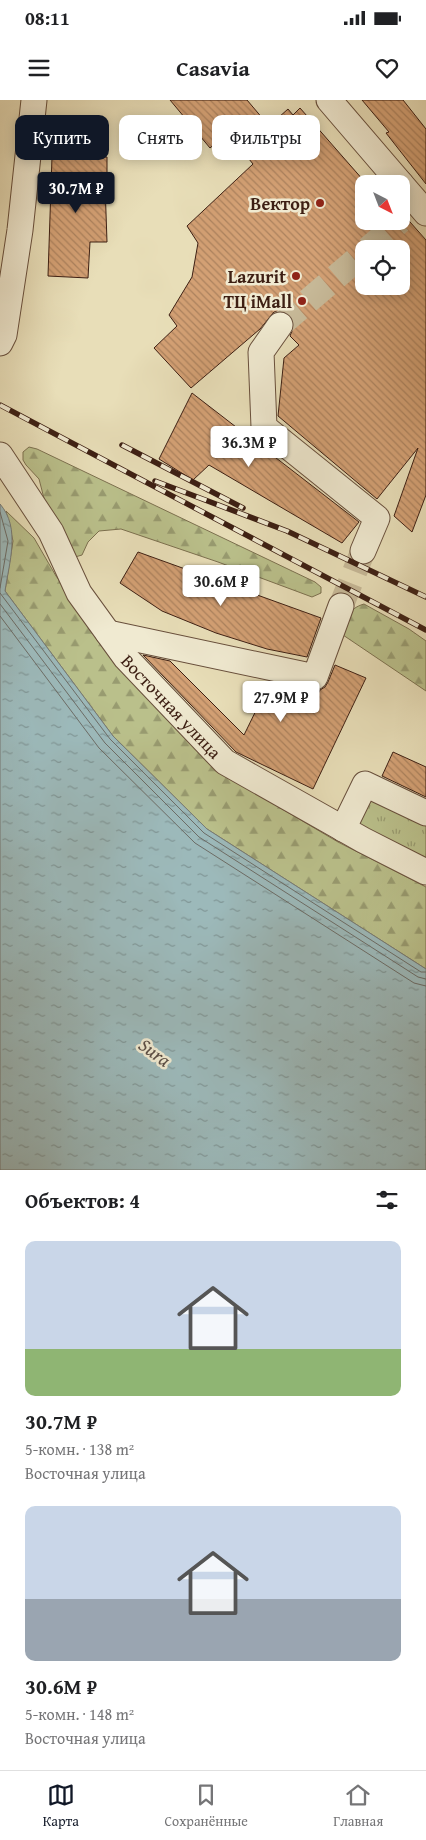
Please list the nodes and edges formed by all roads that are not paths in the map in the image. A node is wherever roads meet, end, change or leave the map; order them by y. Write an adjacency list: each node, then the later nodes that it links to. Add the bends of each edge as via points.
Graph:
1 (34, 100): 7 (street, via 20,230 4,335)
2 (329, 100): 3 (street)
3 (393, 175)
4 (410, 196): 5 (street)
5 (419, 209)
6 (280, 325): 9 (street, via 261,352 264,427 377,518)
7 (0, 343)
8 (0, 455): 11 (street, Восточная улица, via 51,532 79,592)
9 (363, 551)
10 (341, 606): 11 (street, via 314,677)
11 (108, 633): 13 (street, Восточная улица, via 126,658 225,762)
12 (426, 813): 13 (street, via 365,784)
13 (343, 829): 14 (street, Восточная улица)
14 (426, 872)

